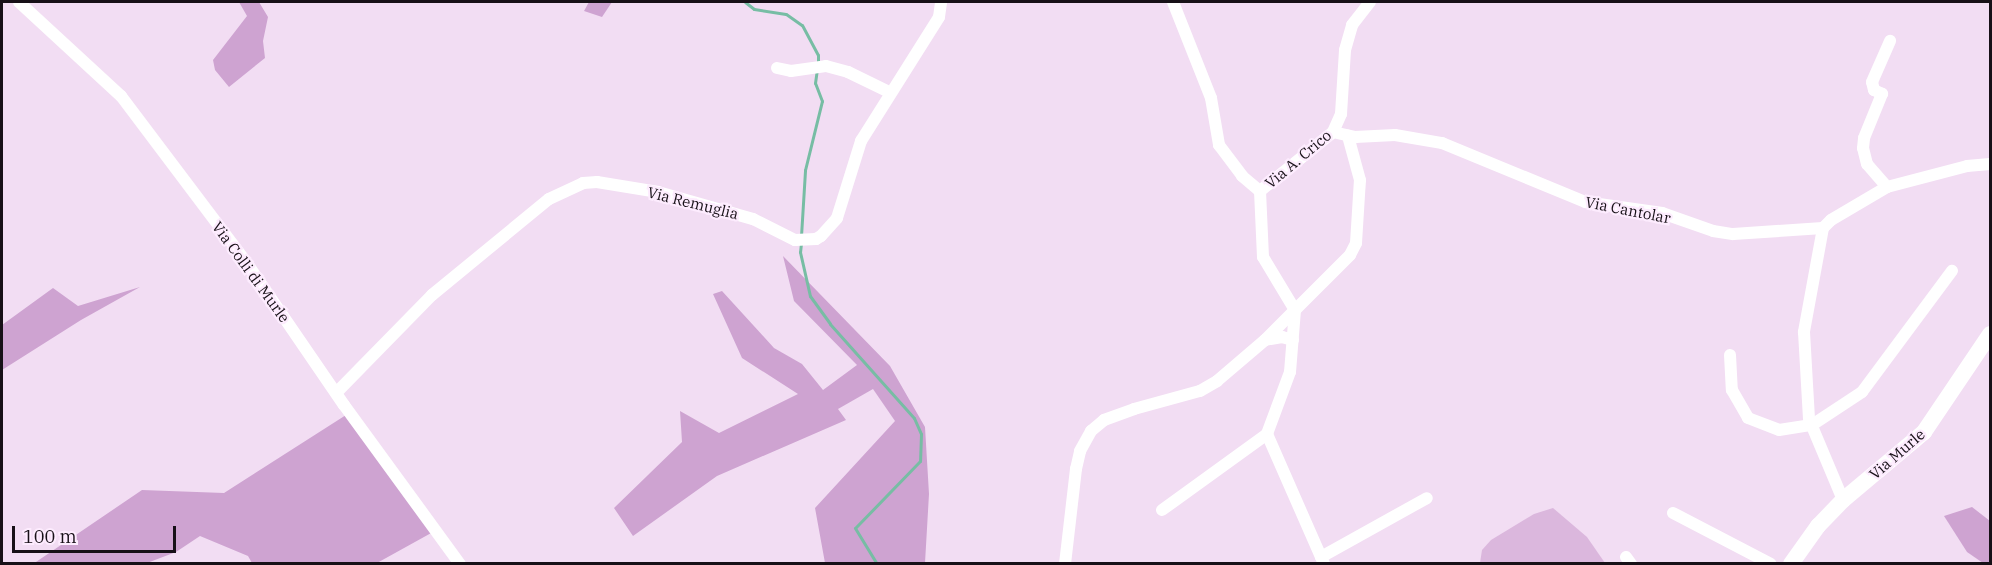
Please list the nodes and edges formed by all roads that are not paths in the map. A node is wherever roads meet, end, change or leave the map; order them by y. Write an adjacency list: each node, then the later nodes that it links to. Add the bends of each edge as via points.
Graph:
1 (19, 2): 20 (street, Via Colli di Murle, via 121,96 246,262)
2 (941, 2): 7 (street, Via Remuglia, via 939,17)
3 (1173, 2): 12 (street, via 1211,98 1219,145 1242,176)
4 (1370, 2): 8 (street, Via A. Crico, via 1352,25 1345,51 1341,114)
5 (1890, 41): 11 (street, via 1872,82 1874,90 1882,94 1863,148 1867,164)
6 (777, 68): 7 (street, via 791,71 826,66)
7 (889, 92): 20 (street, Via Remuglia, via 861,141 837,218 821,236 795,240 734,212 658,192 583,183 549,199 432,296)
8 (1333, 132): 9 (street, Via Cantolar); 12 (street, Via A. Crico)
9 (1348, 136): 13 (street, Via Cantolar, via 1395,135 1442,143 1565,196 1608,207 1662,213 1713,231 1760,233); 15 (street, via 1360,180 1356,243 1350,255)
10 (1990, 164): 11 (street)
11 (1887, 186): 13 (street)
12 (1260, 191): 15 (street, Via A. Crico, via 1263,257)
13 (1823, 228): 21 (street, via 1804,332)
14 (1952, 271): 21 (street, via 1862,392)
15 (1295, 310): 17 (street); 18 (street)
16 (1990, 334): 24 (main road, Via Murle, via 1924,432)
17 (1264, 340): 18 (street); 29 (street, via 1200,391 1114,416 1091,431 1076,469)
18 (1293, 340): 22 (street, via 1288,382)
19 (1730, 355): 21 (street, via 1732,390 1748,418 1779,430)
20 (336, 393): 28 (street, Via Colli di Murle)
21 (1812, 425): 24 (street)
22 (1267, 434): 25 (street); 27 (street)
23 (1427, 498): 27 (street)
24 (1843, 500): 31 (main road, Via Murle, via 1818,526)
25 (1162, 510)
26 (1673, 513): 30 (street)
27 (1322, 560)
28 (460, 564)
29 (1065, 564)
30 (1771, 564)
31 (1791, 564)

